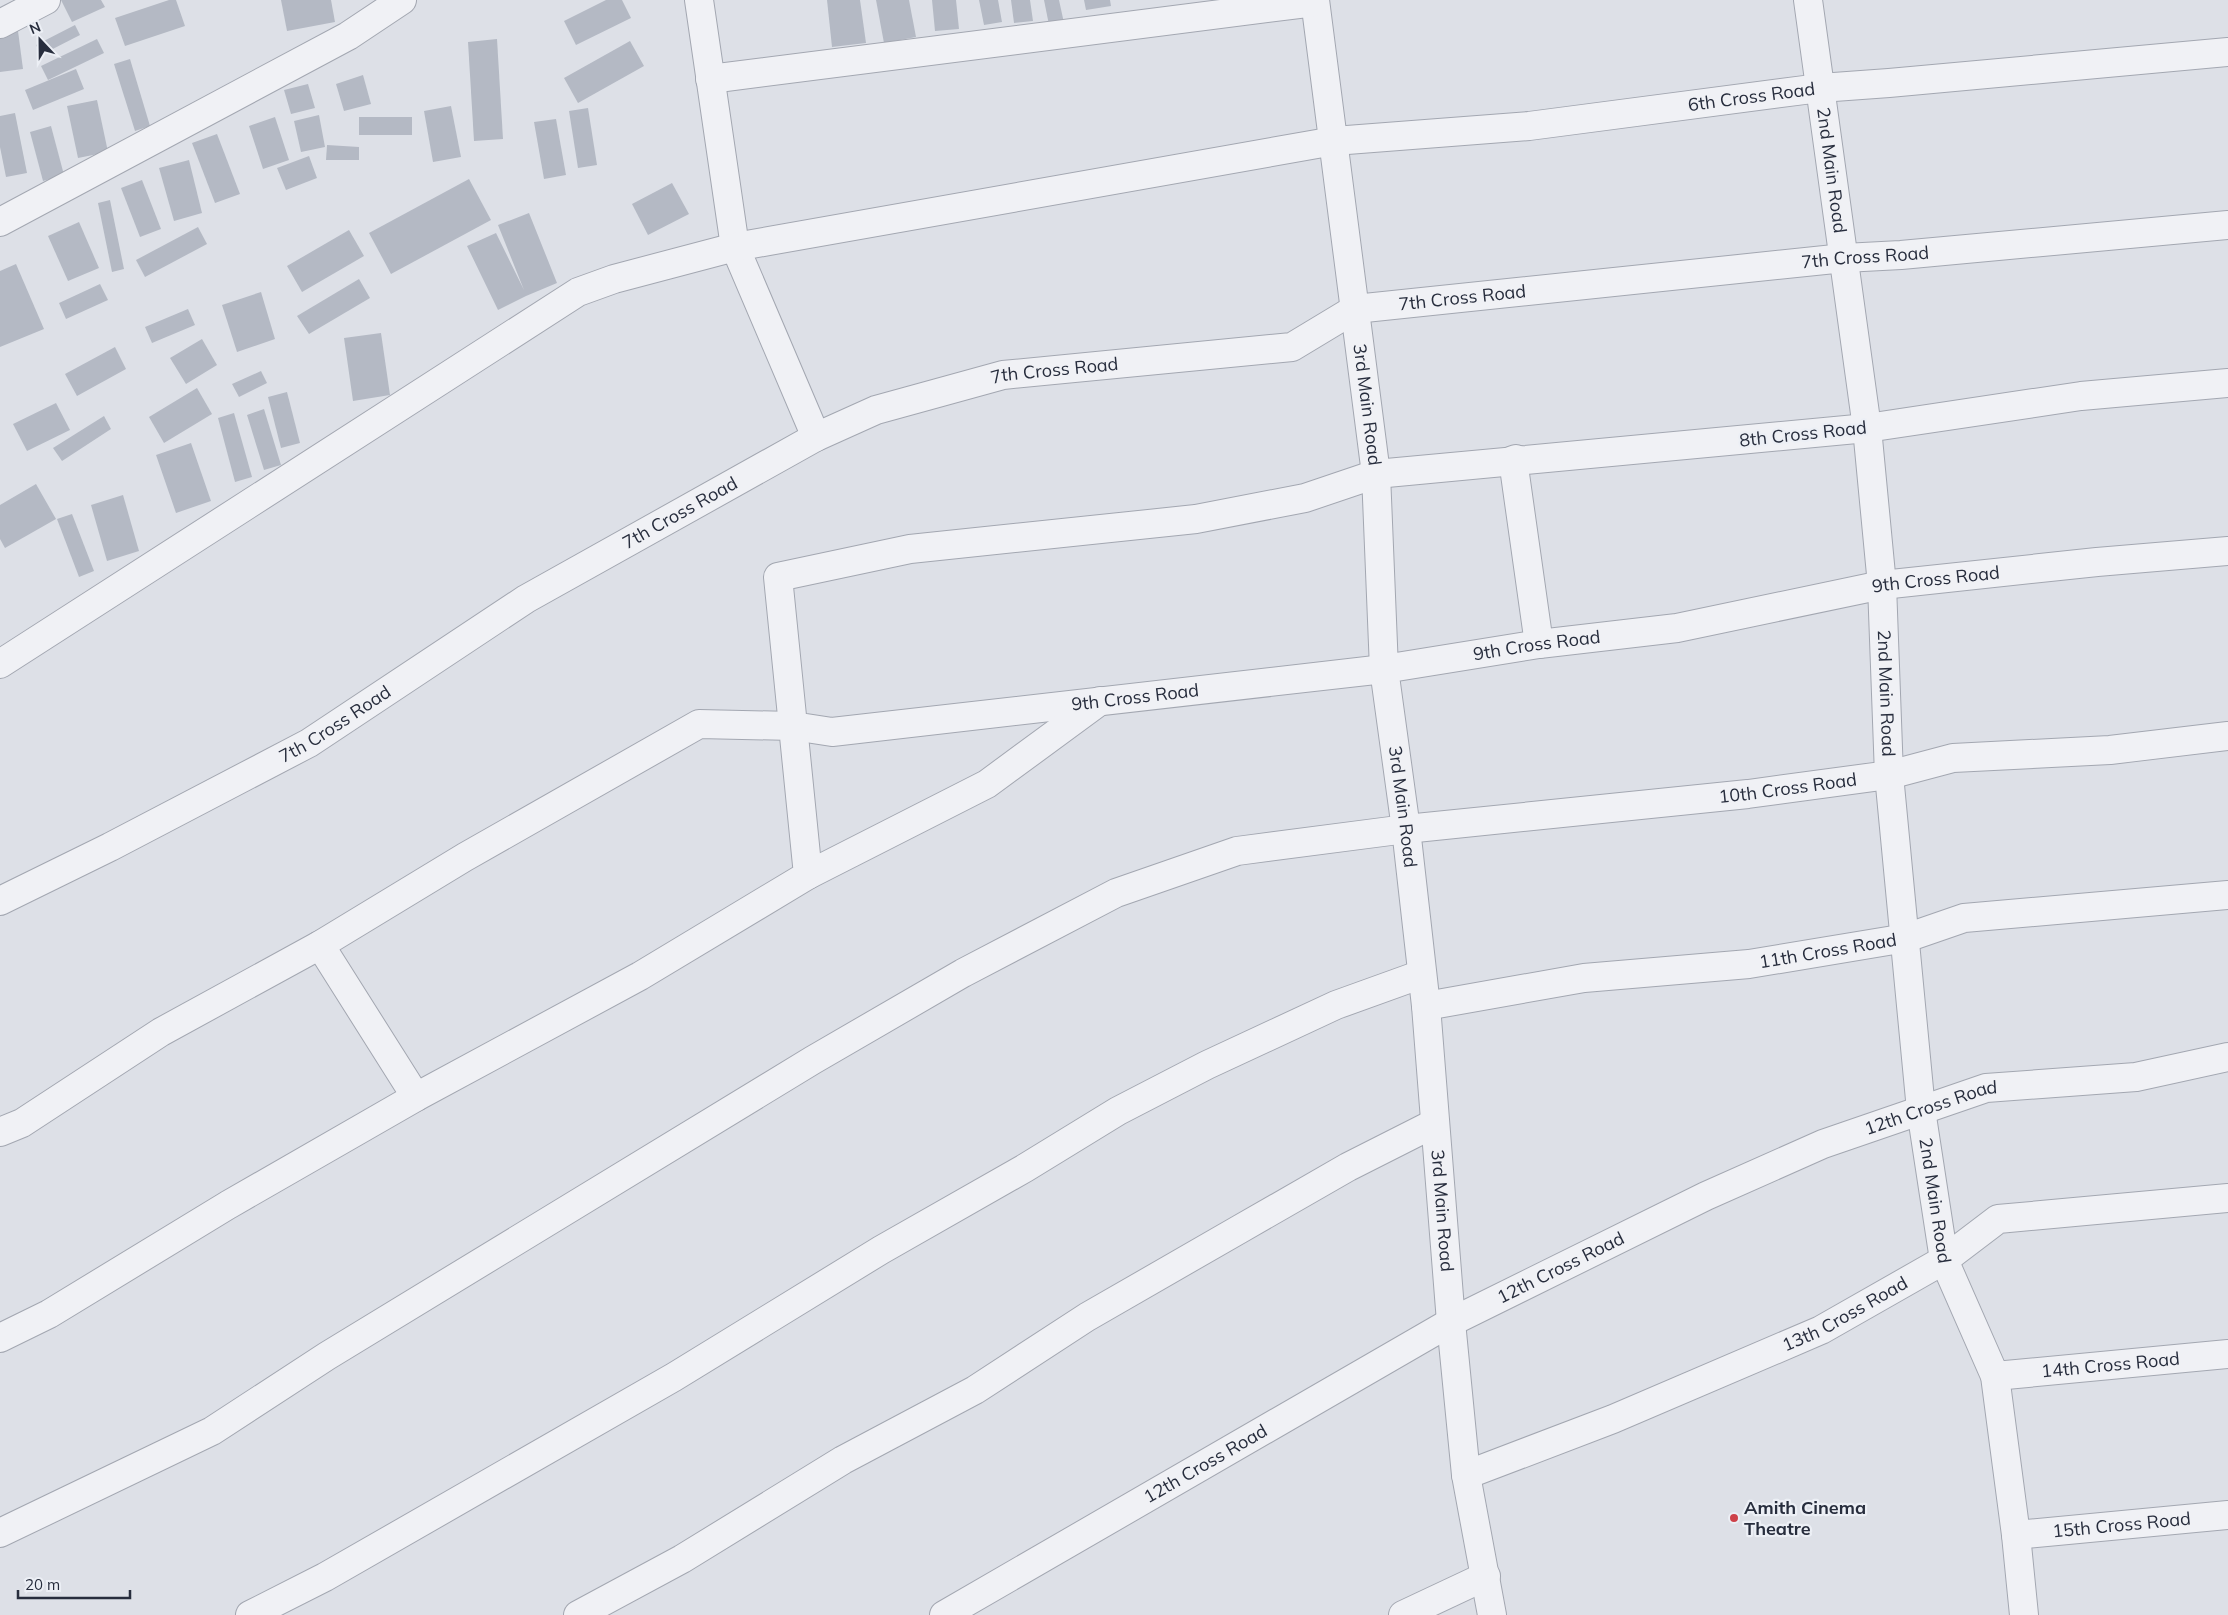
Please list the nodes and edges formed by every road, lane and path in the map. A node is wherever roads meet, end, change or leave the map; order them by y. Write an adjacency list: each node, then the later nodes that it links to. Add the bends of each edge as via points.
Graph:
1 (46, 0): 6 (street)
2 (402, 0): 11 (street, via 348,36)
3 (698, 0): 8 (street)
4 (1808, 0): 9 (street, 2nd Main Road)
5 (1315, 1): 8 (street); 10 (street, 3rd Main Road)
6 (0, 24)
7 (2228, 52): 9 (street, 6th Cross Road)
8 (710, 79): 13 (street)
9 (1820, 88): 10 (street, 6th Cross Road, via 1529,126); 14 (street, 2nd Main Road)
10 (1334, 142): 13 (street, 6th Cross Road); 15 (street, 3rd Main Road)
11 (0, 222)
12 (2228, 225): 14 (street, 7th Cross Road, via 1901,256)
13 (734, 247): 18 (street); 24 (street, 6th Cross Road, via 614,279 578,292)
14 (1844, 258): 15 (street, 7th Cross Road); 17 (street, 2nd Main Road)
15 (1355, 309): 18 (street, 7th Cross Road, via 1292,347 1002,375 876,410); 20 (street, 3rd Main Road)
16 (2228, 383): 17 (street, 8th Cross Road, via 2080,396)
17 (1868, 428): 19 (street, 8th Cross Road); 22 (street, 2nd Main Road)
18 (816, 437): 33 (street, 7th Cross Road, via 526,599 309,743)
19 (1514, 460): 20 (street, 8th Cross Road); 23 (street)
20 (1376, 474): 25 (street, 3rd Main Road); 27 (street, via 1305,498 1196,519 910,549 778,577)
21 (2228, 551): 22 (street, 9th Cross Road)
22 (1882, 585): 23 (street, 9th Cross Road, via 1677,628); 29 (street, 2nd Main Road)
23 (1539, 644): 25 (street, 9th Cross Road)
24 (0, 664)
25 (1384, 669): 26 (street, 9th Cross Road); 30 (street, 3rd Main Road)
26 (1100, 700): 27 (street, 9th Cross Road, via 832,732); 31 (street, via 988,784)
27 (793, 726): 31 (street); 35 (street, 9th Cross Road, via 699,724 465,857)
28 (2228, 736): 29 (street, 10th Cross Road, via 2110,750 1952,758)
29 (1890, 775): 30 (street, 10th Cross Road, via 1748,794); 34 (street, 2nd Main Road)
30 (1406, 828): 36 (street, 3rd Main Road); 51 (street, 10th Cross Road, via 1236,851 1116,893 963,973 813,1060 327,1356 212,1430)
31 (808, 875): 39 (street, via 640,976)
32 (2228, 895): 34 (street, 11th Cross Road, via 1964,918)
33 (0, 901)
34 (1906, 938): 37 (street, 11th Cross Road, via 1749,964 1584,978); 40 (street, 2nd Main Road)
35 (320, 945): 39 (street); 42 (street, 9th Cross Road, via 161,1032 22,1122)
36 (1422, 974): 37 (street, 3rd Main Road); 55 (street, via 1336,1004 1118,1111 674,1376 324,1577)
37 (1426, 1006): 41 (street, 3rd Main Road)
38 (2228, 1057): 40 (street, 12th Cross Road, via 2136,1076 1986,1088)
39 (416, 1096): 46 (street, via 49,1314)
40 (1921, 1110): 44 (street, 2nd Main Road); 45 (street, 12th Cross Road, via 1823,1144 1706,1196)
41 (1435, 1123): 45 (street, 3rd Main Road); 56 (street, via 1348,1167 1198,1253 1087,1317 974,1390 843,1460 682,1559)
42 (0, 1132)
43 (2228, 1198): 44 (street, 13th Cross Road, via 1998,1219)
44 (1944, 1260): 48 (street, 2nd Main Road); 49 (street, 13th Cross Road, via 1821,1330 1613,1419)
45 (1451, 1322): 49 (street, 3rd Main Road); 57 (street, 12th Cross Road)
46 (0, 1338)
47 (2228, 1354): 48 (street, 14th Cross Road)
48 (1995, 1376): 52 (street, 2nd Main Road)
49 (1466, 1474): 53 (street, 3rd Main Road)
50 (2228, 1515): 52 (street, 15th Cross Road)
51 (0, 1532)
52 (2016, 1535): 54 (street, 2nd Main Road)
53 (1486, 1576): 58 (street); 59 (street, 3rd Main Road)
54 (2017, 1613)
55 (250, 1615)
56 (578, 1615)
57 (944, 1615)
58 (1403, 1615)
59 (1492, 1615)

